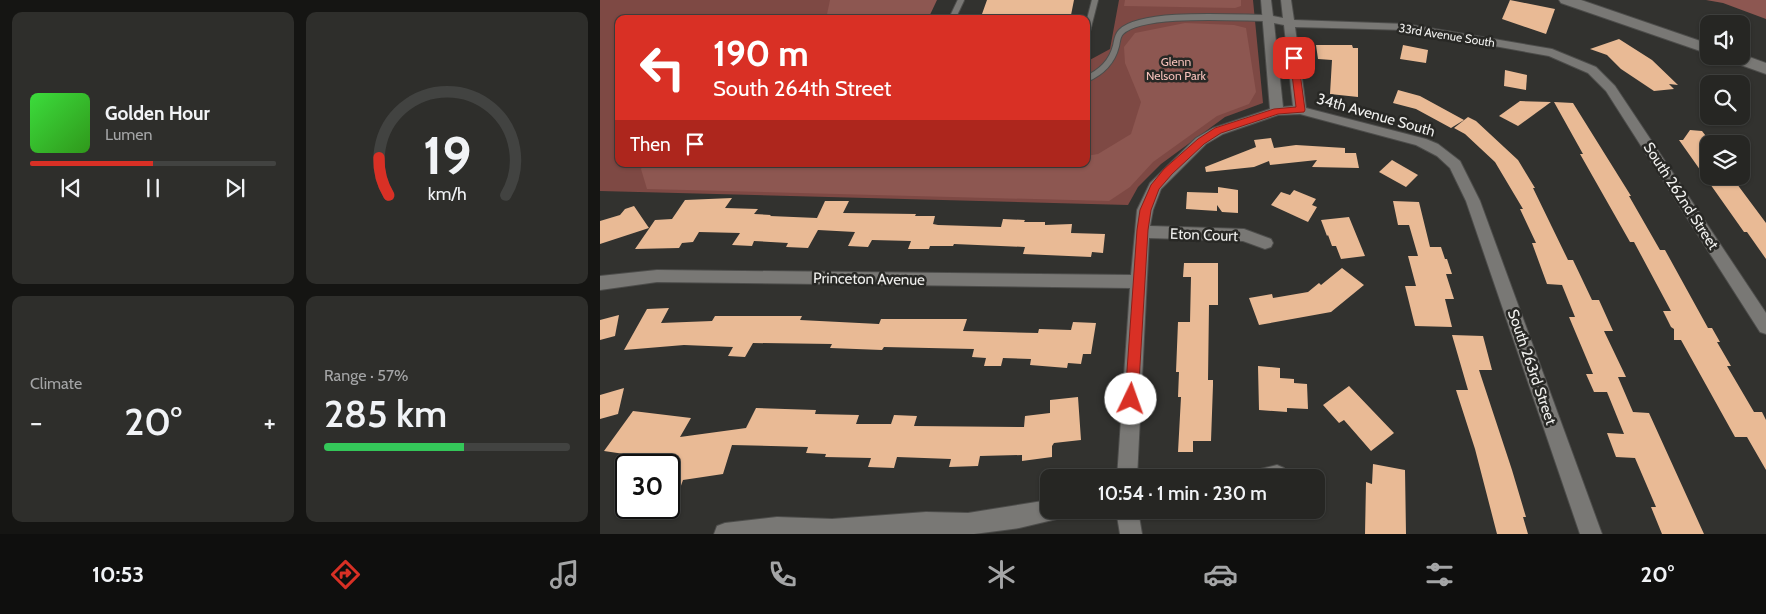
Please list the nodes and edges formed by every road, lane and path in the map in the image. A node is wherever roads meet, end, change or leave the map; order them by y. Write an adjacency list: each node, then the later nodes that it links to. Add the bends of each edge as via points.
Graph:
1 (961, 0): 6 (lane)
2 (1095, 0): 8 (lane)
3 (1266, 0): 7 (street)
4 (1286, 0): 9 (street)
5 (1566, 0): 10 (main road)
6 (954, 15)
7 (1268, 18): 9 (street, 33rd Avenue South); 14 (lane, via 1136,23 1120,32 1109,61); 16 (street)
8 (1090, 19)
9 (1290, 23): 13 (street, 33rd Avenue South, via 1406,27 1552,53); 15 (street)
10 (1700, 46)
11 (1750, 63): 12 (main road)
12 (1766, 69)
13 (1592, 70): 22 (street, South 262nd Street, via 1611,88)
14 (1090, 77)
15 (1300, 110): 16 (street, 34th Avenue South); 17 (street, 34th Avenue South, via 1437,149 1458,167)
16 (1277, 111): 18 (street, 34th Avenue South, via 1218,131 1201,142 1155,187 1145,210)
17 (1473, 201): 29 (street, South 263rd Street)
18 (1142, 230): 19 (street, Eton Court, via 1244,236); 20 (street, 34th Avenue South)
19 (1265, 243)
20 (1138, 282): 21 (street, Princeton Avenue, via 657,276); 23 (street, 34th Avenue South)
21 (600, 284)
22 (1766, 327)
23 (1127, 469)
24 (1040, 513): 26 (street, via 968,524 926,523)
25 (1129, 519): 28 (street)
26 (832, 532): 27 (street, via 777,528)
27 (725, 534)
28 (1131, 534)
29 (1591, 534)

